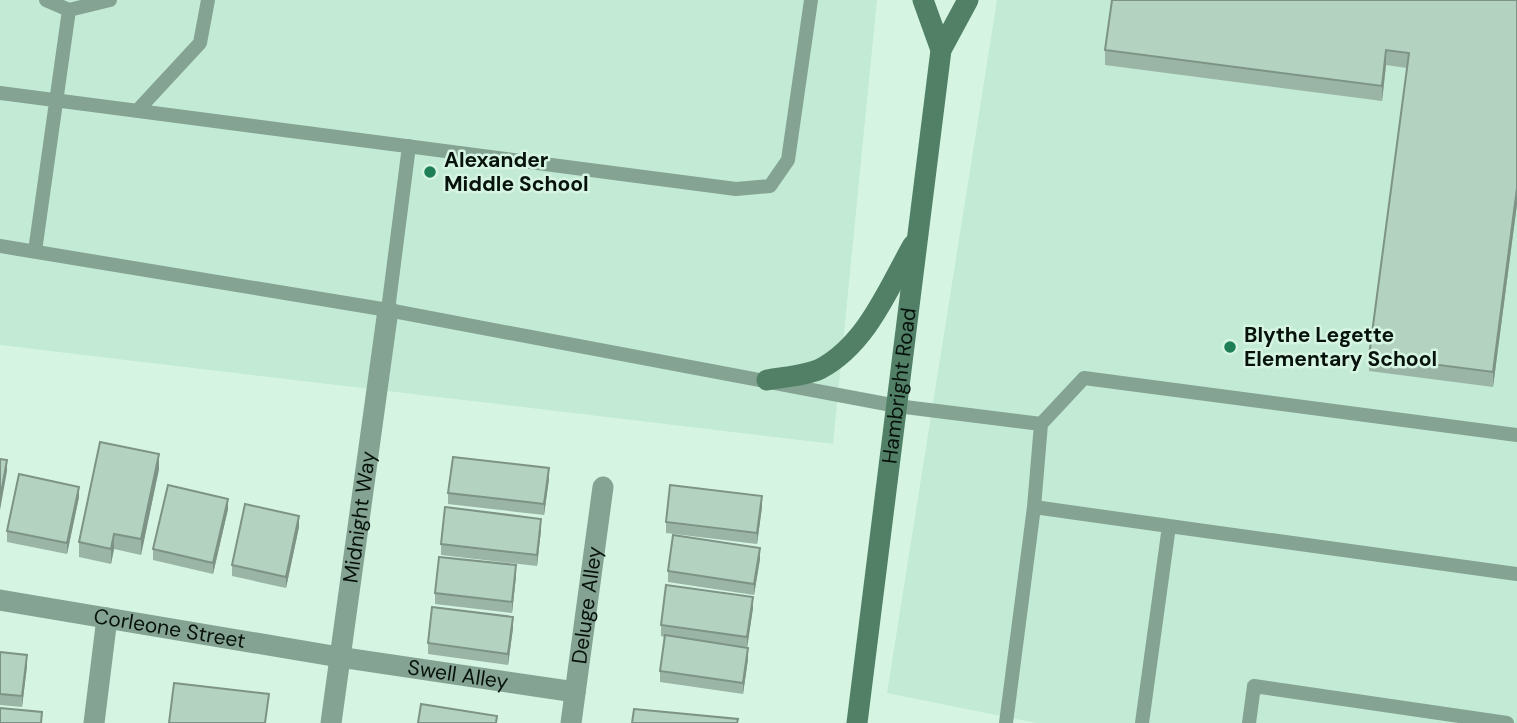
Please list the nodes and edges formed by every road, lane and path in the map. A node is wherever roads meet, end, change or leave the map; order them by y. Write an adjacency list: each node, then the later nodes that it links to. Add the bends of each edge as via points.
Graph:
1 (46, 0): 7 (lane)
2 (110, 0): 7 (lane)
3 (208, 0): 11 (lane, via 200,43)
4 (811, 0): 12 (lane, via 788,160 770,186 736,189)
5 (923, 0): 8 (main road, Hambright Road)
6 (968, 0): 8 (main road, Hambright Road)
7 (69, 10): 10 (lane)
8 (941, 50): 13 (main road, Hambright Road)
9 (0, 93): 10 (lane)
10 (57, 101): 11 (lane); 15 (lane)
11 (137, 111): 12 (lane)
12 (409, 146): 16 (lane)
13 (919, 234): 17 (main road, via 853,345 818,370); 18 (main road, Hambright Road)
14 (0, 246): 15 (lane)
15 (35, 251): 16 (lane)
16 (388, 310): 17 (lane); 27 (street, Midnight Way)
17 (767, 380): 18 (lane)
18 (897, 406): 19 (lane); 32 (main road, Hambright Road)
19 (1041, 424): 20 (lane, via 1084,379); 22 (lane)
20 (1517, 435)
21 (603, 486): 28 (street, Deluge Alley)
22 (1034, 507): 23 (lane); 33 (lane)
23 (1169, 526): 24 (lane); 34 (lane)
24 (1517, 574)
25 (0, 600): 26 (street, Corleone Street)
26 (107, 618): 27 (street, Corleone Street); 29 (street)
27 (339, 657): 28 (street, Swell Alley); 30 (street, Midnight Way)
28 (575, 692): 31 (street, Deluge Alley)
29 (94, 723)
30 (331, 723)
31 (571, 723)
32 (857, 723)
33 (1006, 723)
34 (1142, 723)
35 (1249, 723): 36 (lane, via 1254,686)
36 (1507, 723)

